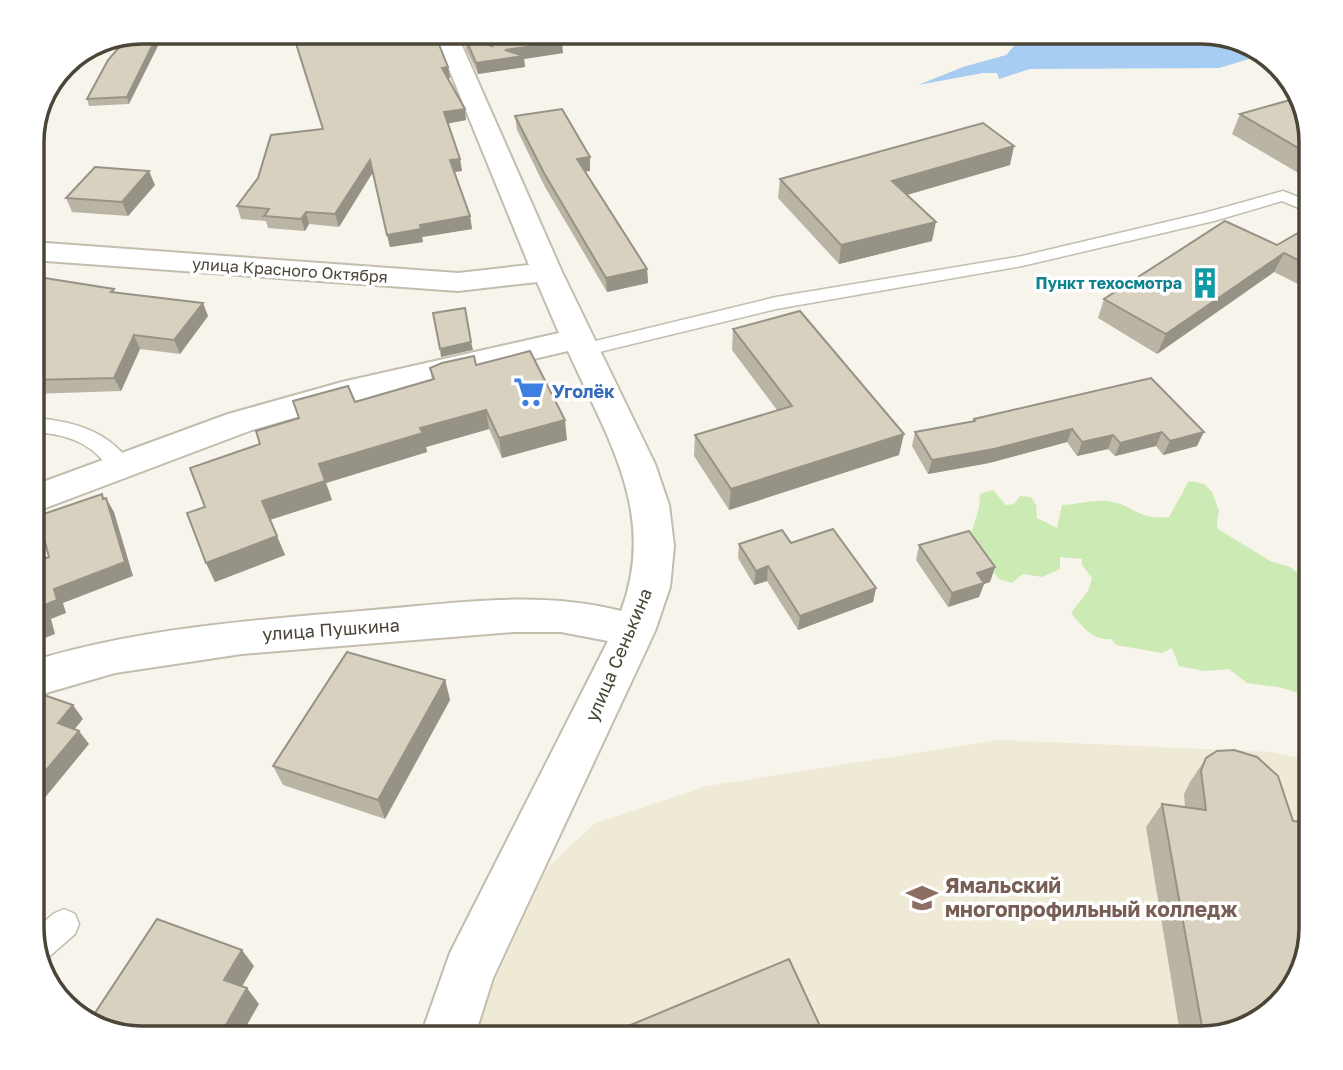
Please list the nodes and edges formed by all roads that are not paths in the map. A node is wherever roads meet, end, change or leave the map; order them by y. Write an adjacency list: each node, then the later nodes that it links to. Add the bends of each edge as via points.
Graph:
1 (450, 44): 4 (street, улица Сенькина)
2 (1299, 203): 5 (lane, via 1283,196 1036,258 776,303)
3 (44, 252): 4 (street, улица Красного Октября, via 458,282)
4 (547, 272): 5 (street, улица Сенькина)
5 (580, 344): 7 (street, via 342,393 240,422); 9 (street, улица Сенькина, via 637,464 650,505 655,546 650,587)
6 (44, 427): 7 (lane, via 96,440 111,450)
7 (121, 466): 8 (street)
8 (44, 495)
9 (634, 631): 10 (street, улица Пушкина, via 593,620 533,615 217,639 139,651); 13 (street, улица Сенькина, via 469,972)
10 (44, 675)
11 (64, 925): 12 (lane)
12 (45, 942)
13 (451, 1026)

